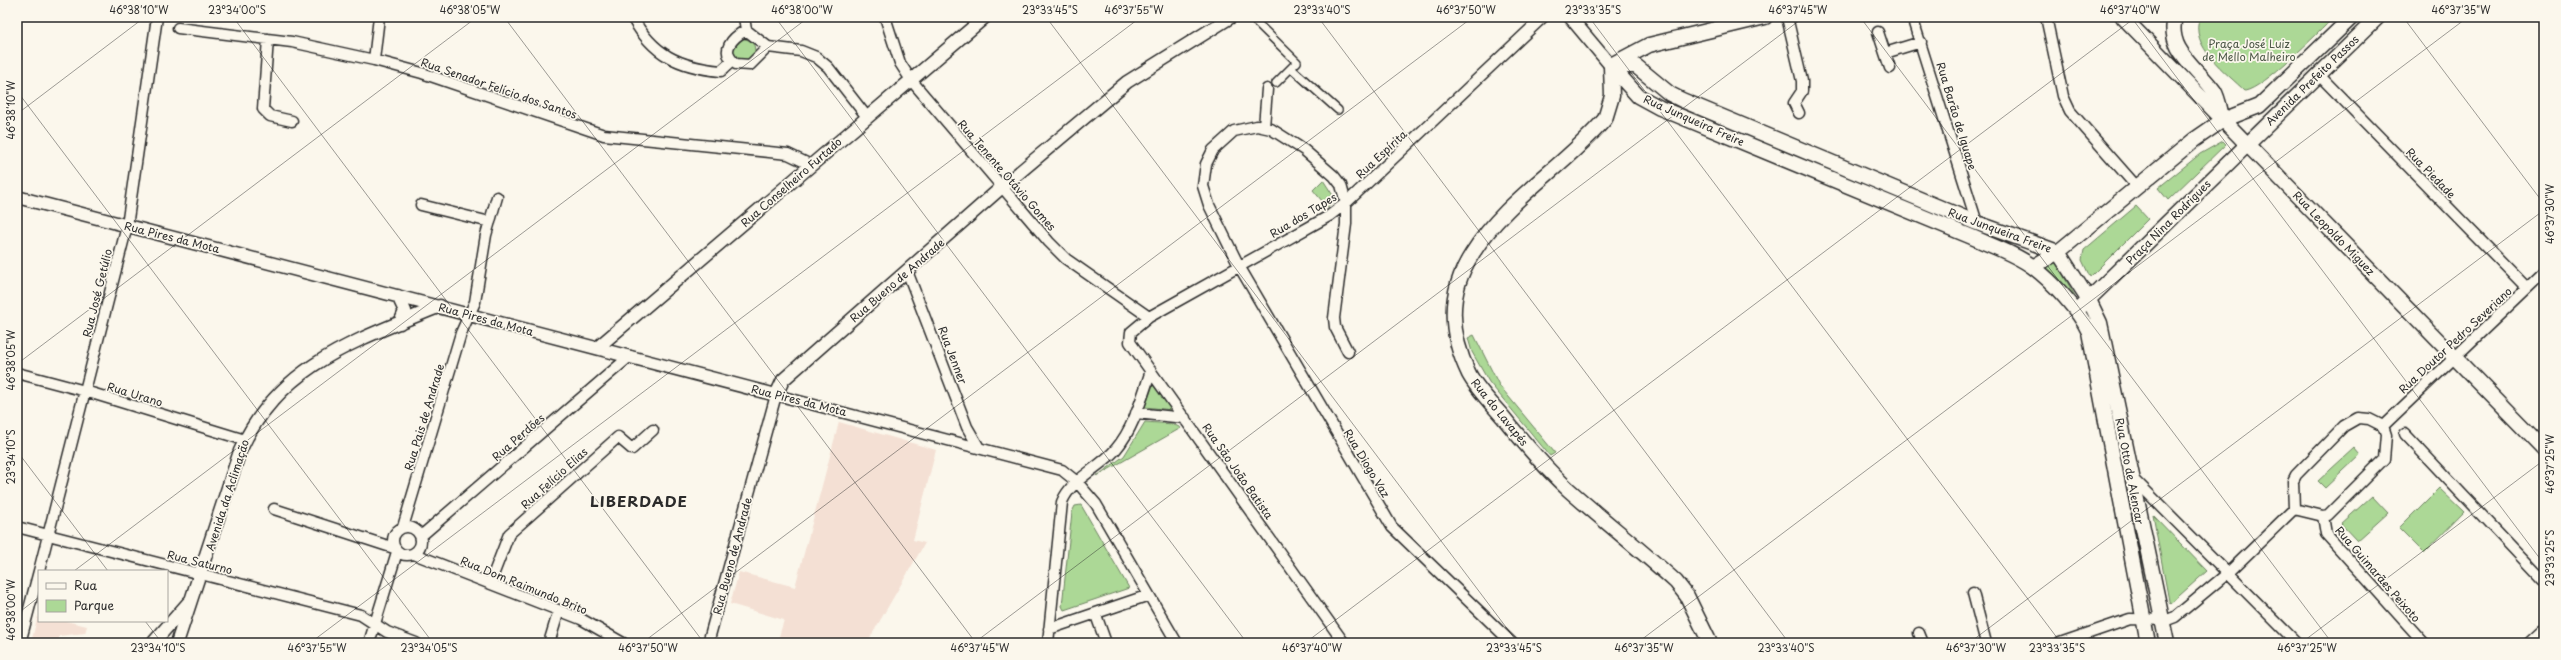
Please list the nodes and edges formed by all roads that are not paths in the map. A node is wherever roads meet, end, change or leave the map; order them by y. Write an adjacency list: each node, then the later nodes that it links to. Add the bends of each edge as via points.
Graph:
1 (157, 17): 55 (street, Rua José Getúlio)
2 (379, 17): 28 (street)
3 (632, 17): 29 (street, via 650,42 664,55 681,64 721,71)
4 (744, 17): 20 (street)
5 (885, 17): 34 (street, Rua Tenente Otávio Gomes, via 900,63)
6 (985, 17): 34 (street, Rua Conselheiro Furtado)
7 (1231, 17): 47 (street, Rua Bueno de Andrade, via 1127,82)
8 (1251, 17): 31 (street, via 1296,62)
9 (1543, 17): 51 (street, Rua Espírita)
10 (1570, 17): 30 (street)
11 (1765, 17): 30 (main road, via 1649,45)
12 (1787, 17): 38 (street, via 1802,81 1802,91 1794,103)
13 (1912, 17): 23 (street, Rua Barão de Iguape)
14 (2046, 17): 48 (street, via 2063,96 2070,110)
15 (2123, 17): 27 (main road, Rua Leopoldo Miguez)
16 (2175, 17): 25 (main road, via 2174,36)
17 (2352, 17): 40 (main road, Avenida Prefeito Passos, via 2259,106)
18 (2378, 17): 33 (main road, Avenida Prefeito Passos)
19 (178, 28): 22 (street, Rua Senador Felício dos Santos)
20 (746, 30): 24 (street); 29 (street, via 730,41 728,51)
21 (1878, 32): 26 (street)
22 (268, 39): 28 (street, Rua Senador Felício dos Santos); 41 (street, via 263,109 270,116)
23 (1921, 42): 26 (street); 54 (street, Rua Barão de Iguape)
24 (768, 47): 29 (street, via 750,65 741,66); 39 (street, via 801,51 816,57 828,68)
25 (2178, 48): 27 (main road); 40 (main road, via 2215,92)
26 (1885, 54): 32 (street)
27 (2164, 59): 40 (main road, Rua Leopoldo Miguez)
28 (374, 60): 46 (street, Rua Senador Felício dos Santos, via 422,73 604,135 788,154)
29 (732, 61)
30 (1611, 66): 43 (main road, Rua Junqueira Freire, via 1639,67 1670,94); 45 (main road, Rua Junqueira Freire, via 1638,96); 128 (main road, Rua do Lavapés, via 1612,96 1605,119 1493,226 1462,271 1454,293 1457,340 1470,375 1508,424 1568,489 1676,582 1690,602)
31 (1290, 68): 35 (street); 37 (street)
32 (1890, 68)
33 (2318, 74): 44 (main road, Avenida Prefeito Passos); 61 (street, Rua Piedade)
34 (911, 80): 39 (street, Rua Conselheiro Furtado); 47 (street, Rua Tenente Otávio Gomes)
35 (1276, 84)
36 (1267, 89): 42 (street)
37 (1338, 110)
38 (1799, 114)
39 (867, 117): 46 (street, Rua Conselheiro Furtado)
40 (2223, 120): 44 (main road, Rua Leopoldo Miguez); 48 (main road)
41 (292, 121)
42 (1264, 127): 51 (street, Rua dos Tapes, via 1283,135 1299,146 1334,176 1341,185); 57 (street, Rua dos Tapes, via 1246,127 1222,139 1213,150 1203,176 1203,186 1209,205)
43 (1781, 141): 45 (main road); 54 (main road, Rua Junqueira Freire)
44 (2247, 144): 63 (main road, Praça Nina Rodrigues); 72 (main road, Rua Leopoldo Miguez)
45 (1775, 156): 58 (main road, Rua Junqueira Freire, via 1972,237)
46 (811, 164): 69 (street, Rua Conselheiro Furtado)
47 (1002, 188): 59 (street, Rua Bueno de Andrade); 67 (street, Rua Tenente Otávio Gomes, via 1061,255)
48 (2137, 188): 56 (main road)
49 (17, 197): 55 (street, Rua Pires da Mota)
50 (497, 197): 53 (street, Rua Pais de Andrade)
51 (1346, 203): 57 (street, Rua dos Tapes, via 1329,216); 70 (street, via 1346,224 1334,318 1335,327)
52 (421, 205): 53 (street)
53 (490, 222): 66 (street, Rua Pais de Andrade)
54 (1977, 223): 56 (main road, Rua Junqueira Freire)
55 (127, 226): 62 (street, Rua Pires da Mota); 75 (street, Rua José Getúlio)
56 (2058, 252): 58 (main road); 63 (main road, Rua Junqueira Freire)
57 (1239, 266): 67 (street); 127 (street, Rua Diogo Vaz, via 1392,527)
58 (2033, 267): 65 (main road, Rua Junqueira Freire)
59 (907, 271): 76 (street, Rua Bueno de Andrade, via 783,380); 80 (street, Rua Jenner)
60 (2544, 272): 61 (street, Rua Doutor Pedro Severiano)
61 (2527, 288): 72 (street, Rua Doutor Pedro Severiano)
62 (398, 296): 64 (street, Rua Pires da Mota); 68 (street, via 405,311)
63 (2089, 300): 65 (main road, Praça Nina Rodrigues); 87 (main road, Rua Otto de Alencar, via 2103,335)
64 (440, 306): 66 (street, Rua Pires da Mota); 68 (street, Avenida da Aclimação)
65 (2077, 310): 109 (main road, Rua Otto de Alencar, via 2089,332)
66 (470, 314): 69 (street, Rua Pires da Mota); 93 (street, Rua Pais de Andrade, via 461,333)
67 (1149, 317): 73 (street, Rua São João Batista, via 1137,326 1130,336 1130,342)
68 (400, 323): 83 (street, Avenida da Aclimação, via 312,364 290,381 268,404)
69 (597, 348): 71 (street, Rua Pires da Mota)
70 (1348, 352)
71 (630, 356): 76 (street, Rua Pires da Mota); 95 (street, Rua Perdões)
72 (2454, 356): 79 (street, Rua Doutor Pedro Severiano); 86 (main road, Rua Leopoldo Miguez)
73 (1151, 371): 77 (street); 78 (street, Rua São João Batista)
74 (17, 373): 75 (street, Rua Urano)
75 (85, 391): 83 (street, Rua Urano); 94 (street, Rua José Getúlio)
76 (776, 395): 84 (street, Rua Pires da Mota); 122 (street, Rua Bueno de Andrade)
77 (1136, 413): 78 (street); 88 (street, via 1127,434 1116,449)
78 (1184, 418): 126 (street, Rua São João Batista)
79 (2383, 426): 90 (street, via 2369,419 2358,418 2344,426 2296,475 2293,480); 91 (street, via 2386,446 2382,463 2332,511)
80 (967, 427): 84 (street); 85 (street, Rua Jenner)
81 (653, 430): 103 (street, Rua Felício Elias, via 632,449 618,437 509,534)
82 (2405, 434): 102 (street)
83 (244, 440): 100 (street, Avenida da Aclimação)
84 (954, 440): 85 (street, Rua Pires da Mota)
85 (978, 446): 88 (street, Rua Pires da Mota, via 1053,466)
86 (2544, 449)
87 (2131, 476): 99 (street); 110 (main road, Rua Otto de Alencar)
88 (1077, 482): 105 (street, Rua Pires da Mota, via 1096,504); 112 (street, via 1062,502)
89 (274, 509): 96 (street)
90 (2294, 509): 91 (street); 99 (street)
91 (2323, 516): 135 (street, Rua Guimarães Peixoto, via 2326,534)
92 (17, 527): 94 (street, Rua Saturno)
93 (404, 527): 95 (street, via 414,528); 96 (street, via 395,535)
94 (48, 536): 98 (street, Rua José Getúlio); 100 (street, Rua Saturno)
95 (421, 536): 97 (street, via 421,546)
96 (395, 550): 97 (street, via 407,556); 111 (street)
97 (414, 554): 103 (street, Rua Dom Raimundo Brito)
98 (39, 570)
99 (2228, 573): 110 (street, via 2175,618); 134 (street)
100 (200, 574): 106 (street, Avenida da Aclimação); 111 (street, Rua Saturno, via 361,615)
101 (38, 575): 115 (street, Rua José Getúlio)
102 (2544, 581)
103 (490, 583): 107 (street, Rua Dom Raimundo Brito)
104 (1973, 593): 130 (street)
105 (1149, 595): 108 (street); 125 (street, Rua Pires da Mota)
106 (193, 597): 116 (street); 117 (street, Avenida da Aclimação)
107 (559, 610): 120 (street); 121 (street, Rua Dom Raimundo Brito, via 581,619)
108 (1096, 615): 112 (street); 124 (street)
109 (2143, 618): 110 (street); 131 (street, via 2119,622); 132 (main road, Rua Otto de Alencar)
110 (2162, 620): 133 (main road, Rua Otto de Alencar)
111 (374, 625): 118 (street); 119 (street, Rua Saturno)
112 (1049, 629): 123 (street)
113 (2544, 630): 136 (street)
114 (1919, 633): 129 (street)
115 (20, 643)
116 (153, 643)
117 (178, 643)
118 (369, 643)
119 (416, 643)
120 (548, 643)
121 (623, 643)
122 (708, 643)
123 (1048, 643)
124 (1106, 643)
125 (1177, 643)
126 (1344, 643)
127 (1512, 643)
128 (1710, 643)
129 (1923, 643)
130 (1986, 643)
131 (2060, 643)
132 (2148, 643)
133 (2166, 643)
134 (2297, 643)
135 (2424, 643)
136 (2530, 643)

